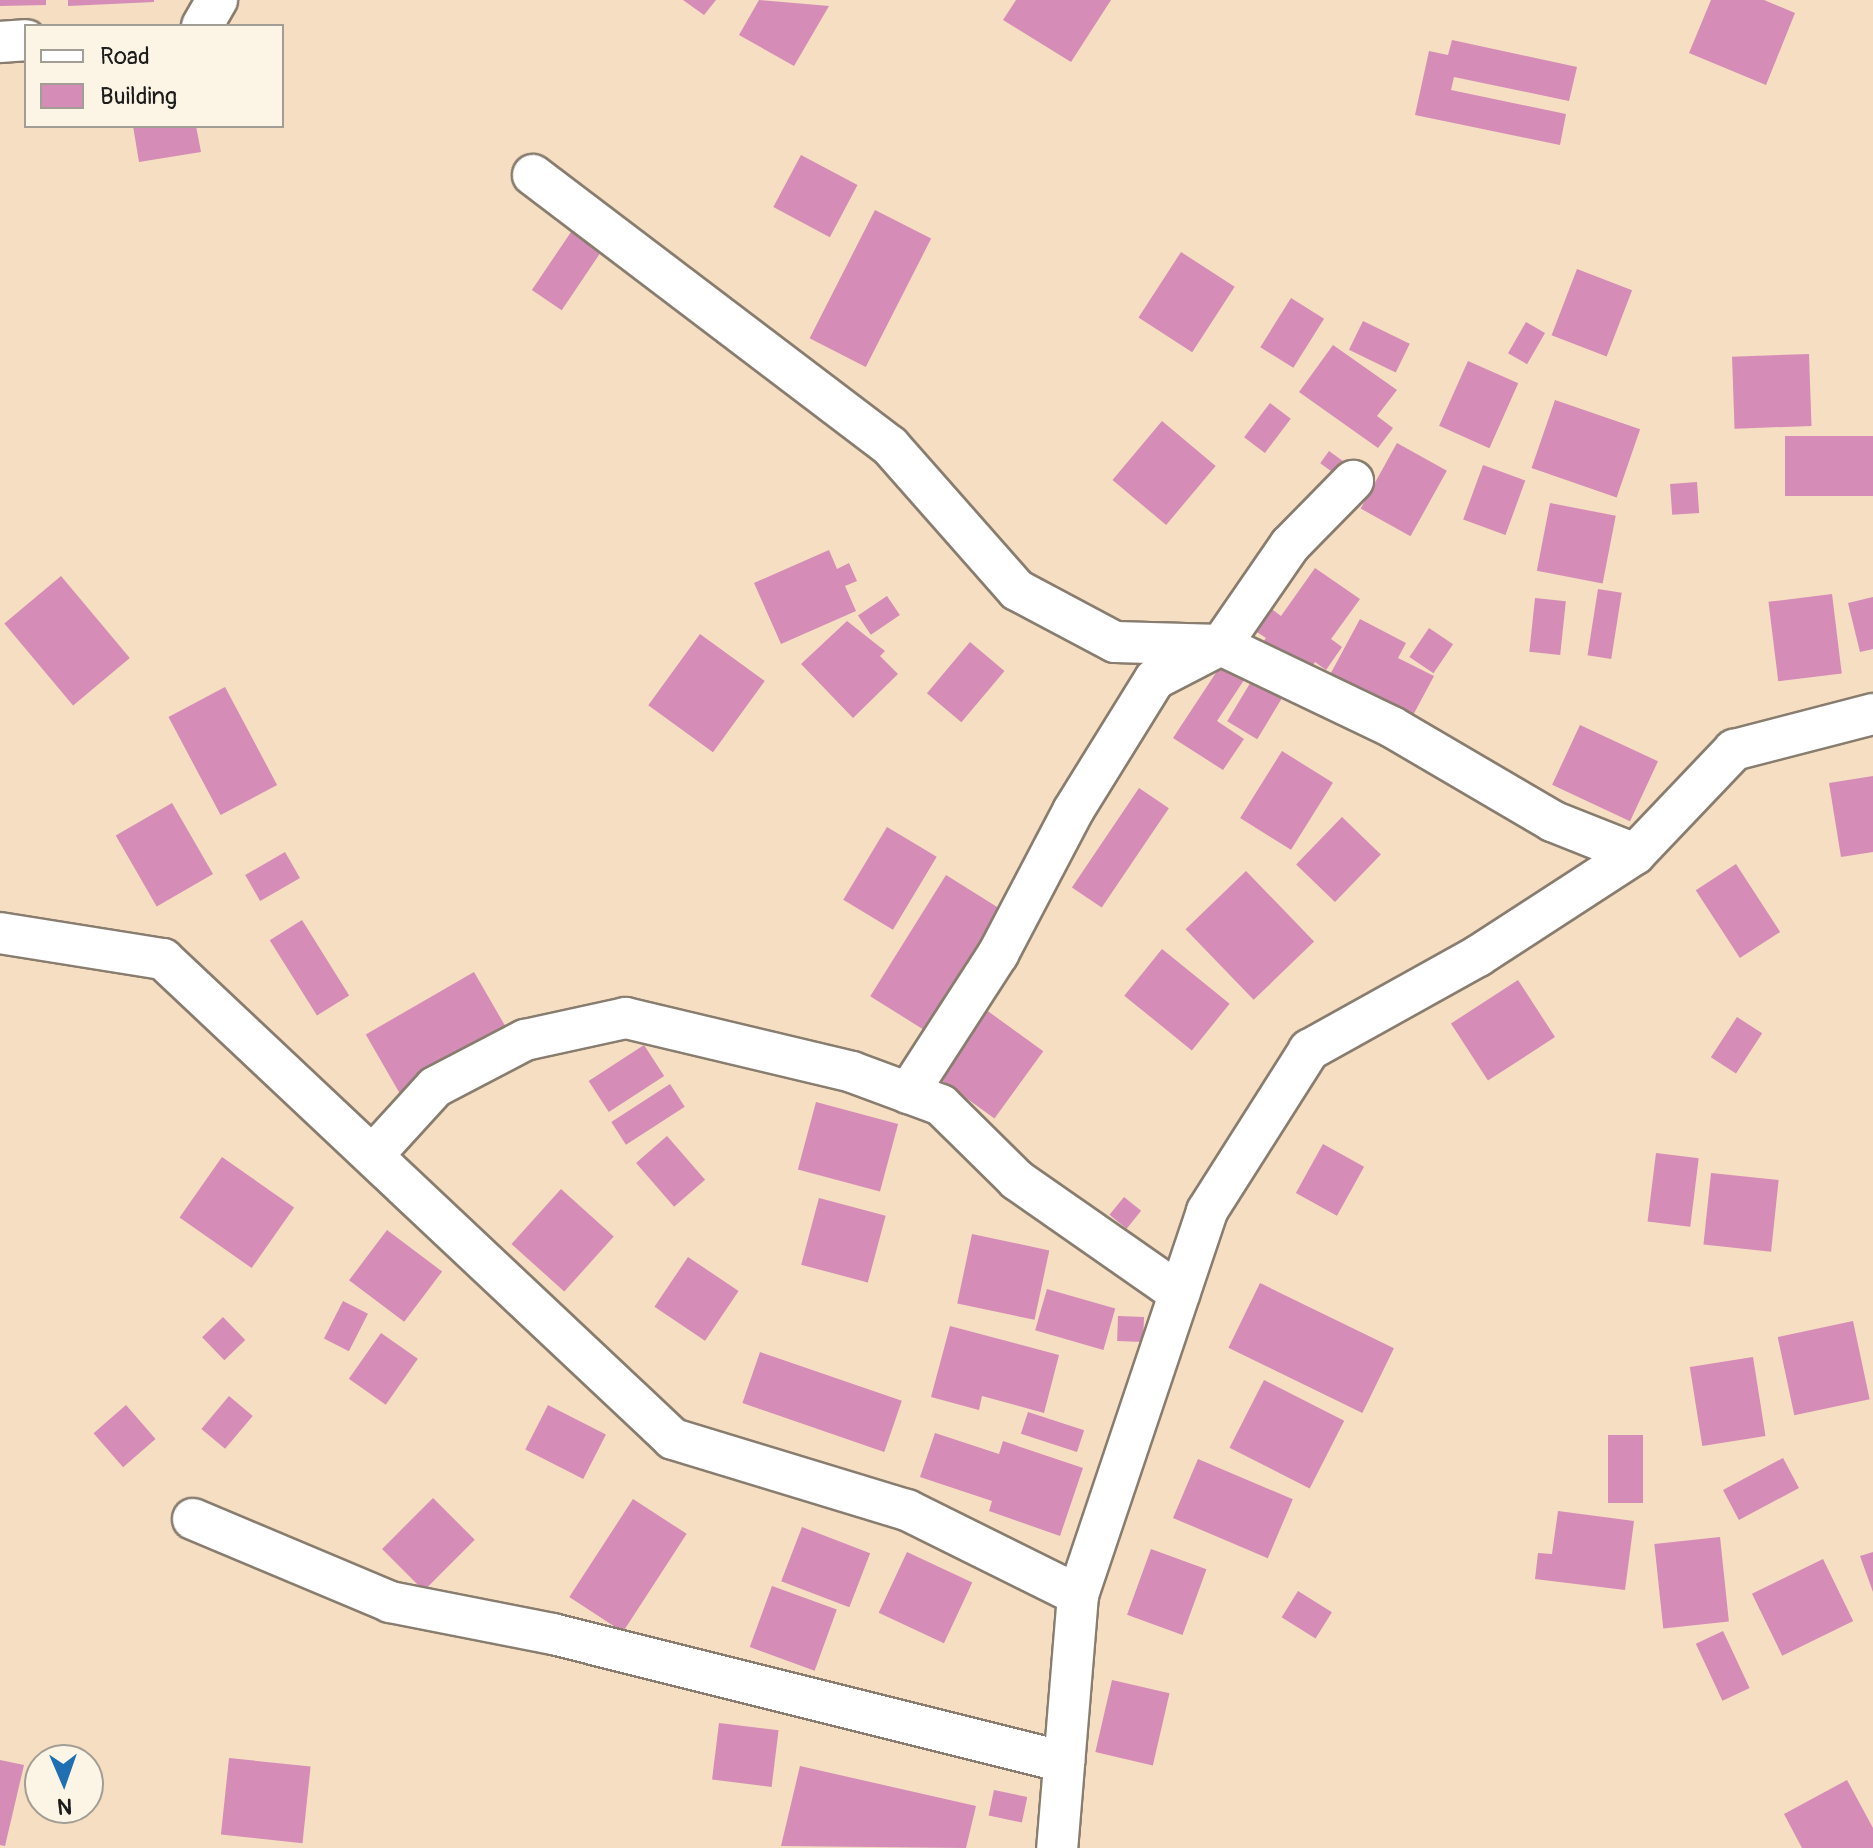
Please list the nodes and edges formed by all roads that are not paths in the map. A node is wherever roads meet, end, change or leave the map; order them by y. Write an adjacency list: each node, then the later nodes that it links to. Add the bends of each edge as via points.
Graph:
1 (217, 0): 2 (street)
2 (203, 24)
3 (24, 40): 4 (street)
4 (0, 42)
5 (533, 175): 7 (street, via 890,446 1017,590 1115,642)
6 (1353, 481): 7 (street, via 1290,545)
7 (1221, 645): 9 (street, via 1392,727 1552,821); 11 (street, via 1155,679 1073,811 998,954)
8 (1873, 714): 9 (street, via 1734,750)
9 (1635, 854): 13 (street, via 1478,956 1309,1050 1207,1211)
10 (0, 933): 12 (street, via 163,959)
11 (908, 1093): 12 (street, via 852,1072 626,1018 525,1040 435,1087); 13 (street, via 941,1105 1017,1180)
12 (373, 1155): 15 (street, via 673,1439 907,1510)
13 (1179, 1293): 15 (street)
14 (193, 1519): 16 (street, via 390,1602 553,1634)
15 (1078, 1595): 16 (street)
16 (1064, 1762): 17 (street)
17 (1057, 1848)

